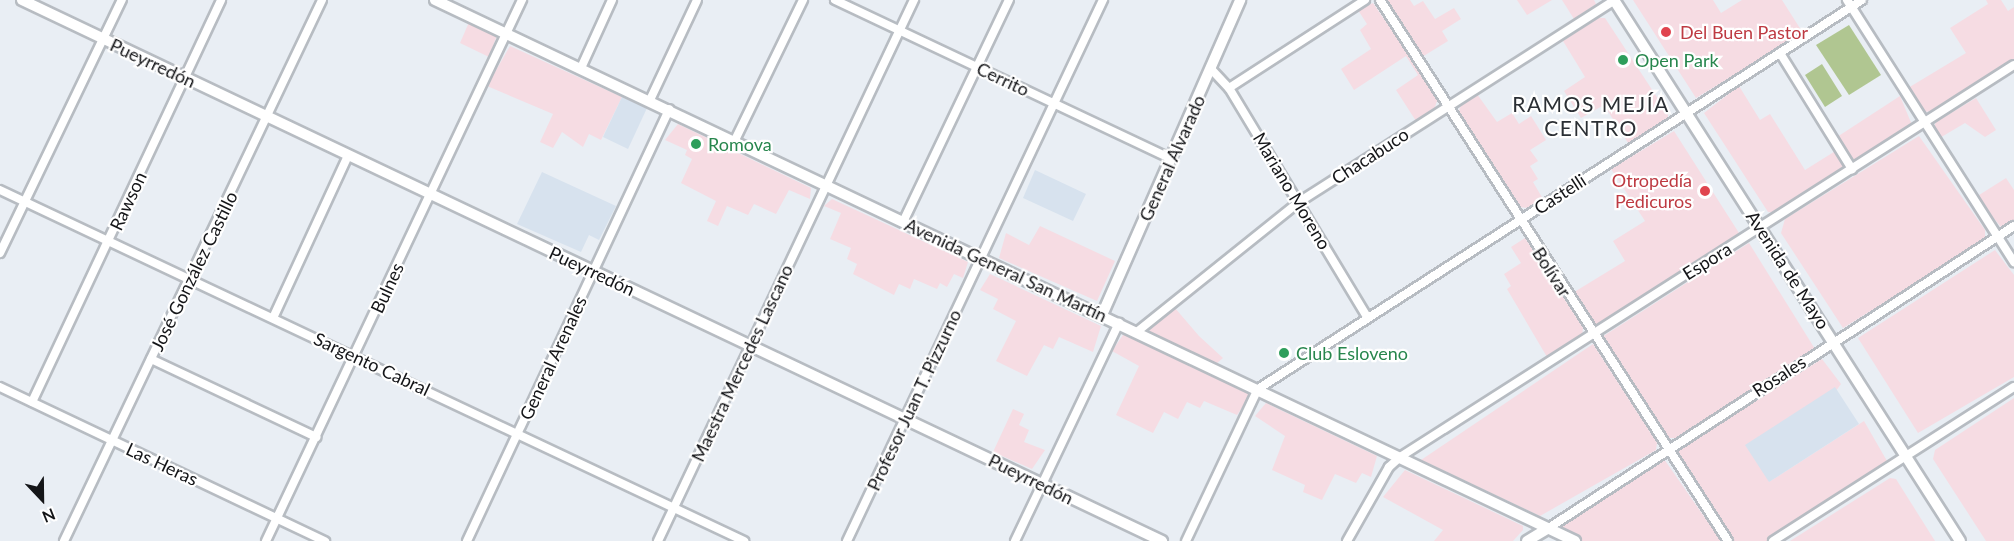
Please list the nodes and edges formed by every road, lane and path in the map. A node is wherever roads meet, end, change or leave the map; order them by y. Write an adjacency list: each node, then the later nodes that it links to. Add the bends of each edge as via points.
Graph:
1 (22, 0): 22 (street, Pueyrredón)
2 (122, 0): 22 (street)
3 (222, 0): 28 (street, Rawson)
4 (322, 0): 35 (street, José González Castillo)
5 (435, 0): 21 (street, Avenida General San Martín)
6 (522, 0): 21 (street, Bulnes)
7 (612, 0): 26 (street)
8 (697, 0): 30 (street)
9 (803, 0): 37 (street)
10 (835, 0): 20 (street, Cerrito)
11 (914, 0): 20 (street, Maestra Mercedes Lascano)
12 (1009, 0): 25 (street)
13 (1103, 0): 31 (street, Profesor Juan T. Pizzurno)
14 (1365, 0): 29 (street)
15 (1380, 0): 32 (street, Bolívar)
16 (1615, 0): 32 (street, Chacabuco); 34 (street, Avenida de Mayo)
17 (1862, 0): 19 (street, Castelli)
18 (1238, 1): 27 (street, General Alvarado)
19 (1849, 3): 23 (street, Castelli); 36 (street)
20 (900, 29): 25 (street, Cerrito); 41 (street, Maestra Mercedes Lascano)
21 (506, 34): 26 (street, Avenida General San Martín); 43 (street, Bulnes)
22 (103, 39): 28 (street, Pueyrredón); 44 (street)
23 (1780, 53): 34 (street, Castelli); 40 (street)
24 (2014, 65): 36 (street, Espora)
25 (978, 66): 31 (street, Cerrito); 47 (street)
26 (580, 68): 30 (street, Avenida General San Martín)
27 (1212, 70): 29 (street, Mariano Moreno); 39 (street, General Alvarado)
28 (186, 78): 35 (street, Pueyrredón); 51 (street, Rawson)
29 (1229, 88): 45 (street, Mariano Moreno)
30 (650, 99): 33 (street, Avenida General San Martín)
31 (1056, 104): 39 (street, Cerrito); 53 (street, Profesor Juan T. Pizzurno)
32 (1448, 106): 45 (street, Chacabuco); 46 (street, Bolívar)
33 (669, 109): 37 (street, Avenida General San Martín); 55 (street, General Arenales)
34 (1685, 112): 46 (street, Castelli); 49 (street, Avenida de Mayo)
35 (267, 117): 38 (street, Pueyrredón); 56 (street, José González Castillo)
36 (1924, 123): 40 (street, Espora); 50 (street)
37 (735, 140): 41 (street, Avenida General San Martín)
38 (348, 156): 43 (street, Pueyrredón); 59 (street)
39 (1171, 159): 57 (street, General Alvarado)
40 (1852, 169): 49 (street, Espora)
41 (826, 184): 47 (street, Avenida General San Martín); 64 (street, Maestra Mercedes Lascano)
42 (0, 190): 44 (street, Sargento Cabral)
43 (430, 194): 55 (street, Pueyrredón); 65 (street, Bulnes)
44 (24, 202): 51 (street, Sargento Cabral); 52 (street)
45 (1299, 202): 58 (street, Mariano Moreno); 61 (street, Chacabuco)
46 (1519, 221): 58 (street, Castelli); 62 (street, Bolívar)
47 (903, 222): 53 (street, Avenida General San Martín)
48 (2014, 226): 50 (street, Rosales)
49 (1760, 227): 62 (street, Espora); 63 (street, Avenida de Mayo)
50 (1998, 236): 54 (street); 63 (street, Rosales)
51 (109, 240): 56 (street, Sargento Cabral); 70 (street, Rawson)
52 (0, 252)
53 (981, 260): 57 (street, Avenida General San Martín); 71 (street, Profesor Juan T. Pizzurno)
54 (2014, 262)
55 (593, 271): 64 (street, Pueyrredón); 72 (street, General Arenales)
56 (190, 278): 59 (street, Sargento Cabral); 66 (street, José González Castillo)
57 (1102, 315): 60 (street, Avenida General San Martín)
58 (1367, 317): 69 (street, Castelli)
59 (273, 318): 65 (street, Sargento Cabral)
60 (1119, 323): 61 (street, Avenida General San Martín); 78 (street)
61 (1137, 332): 69 (street, Avenida General San Martín)
62 (1593, 334): 75 (street, Bolívar); 76 (street, Espora)
63 (1833, 341): 75 (street, Rosales); 77 (street, Avenida de Mayo)
64 (751, 346): 71 (street, Pueyrredón); 79 (street, Maestra Mercedes Lascano)
65 (355, 356): 72 (street, Sargento Cabral); 73 (street, Bulnes)
66 (151, 359): 73 (street); 74 (street, José González Castillo)
67 (0, 387): 70 (street, Las Heras)
68 (2014, 387): 77 (street)
69 (1258, 389): 76 (street, Avenida General San Martín); 91 (street)
70 (32, 402): 74 (street, Las Heras)
71 (905, 418): 78 (street, Pueyrredón); 88 (street, Profesor Juan T. Pizzurno)
72 (518, 433): 79 (street, Sargento Cabral); 85 (street, General Arenales)
73 (315, 437): 80 (street, Bulnes)
74 (113, 441): 80 (street, Las Heras); 82 (street, José González Castillo)
75 (1667, 448): 81 (street, Rosales); 96 (street, Bolívar)
76 (1400, 457): 81 (street, Avenida General San Martín); 92 (street, Espora, via 1389,467)
77 (1906, 457): 97 (street); 98 (street, Avenida de Mayo)
78 (1042, 485): 89 (street); 90 (street, Pueyrredón)
79 (674, 508): 86 (street, Maestra Mercedes Lascano); 87 (street, Sargento Cabral)
80 (277, 519): 83 (street, Bulnes); 84 (street, Las Heras)
81 (1546, 529): 93 (street); 94 (street); 95 (street, Avenida General San Martín)
82 (64, 541)
83 (266, 541)
84 (325, 541)
85 (467, 541)
86 (658, 541)
87 (744, 541)
88 (847, 541)
89 (1015, 541)
90 (1162, 541)
91 (1186, 541)
92 (1347, 541)
93 (1527, 541)
94 (1546, 541)
95 (1575, 541)
96 (1728, 541)
97 (1773, 541)
98 (1960, 541)

